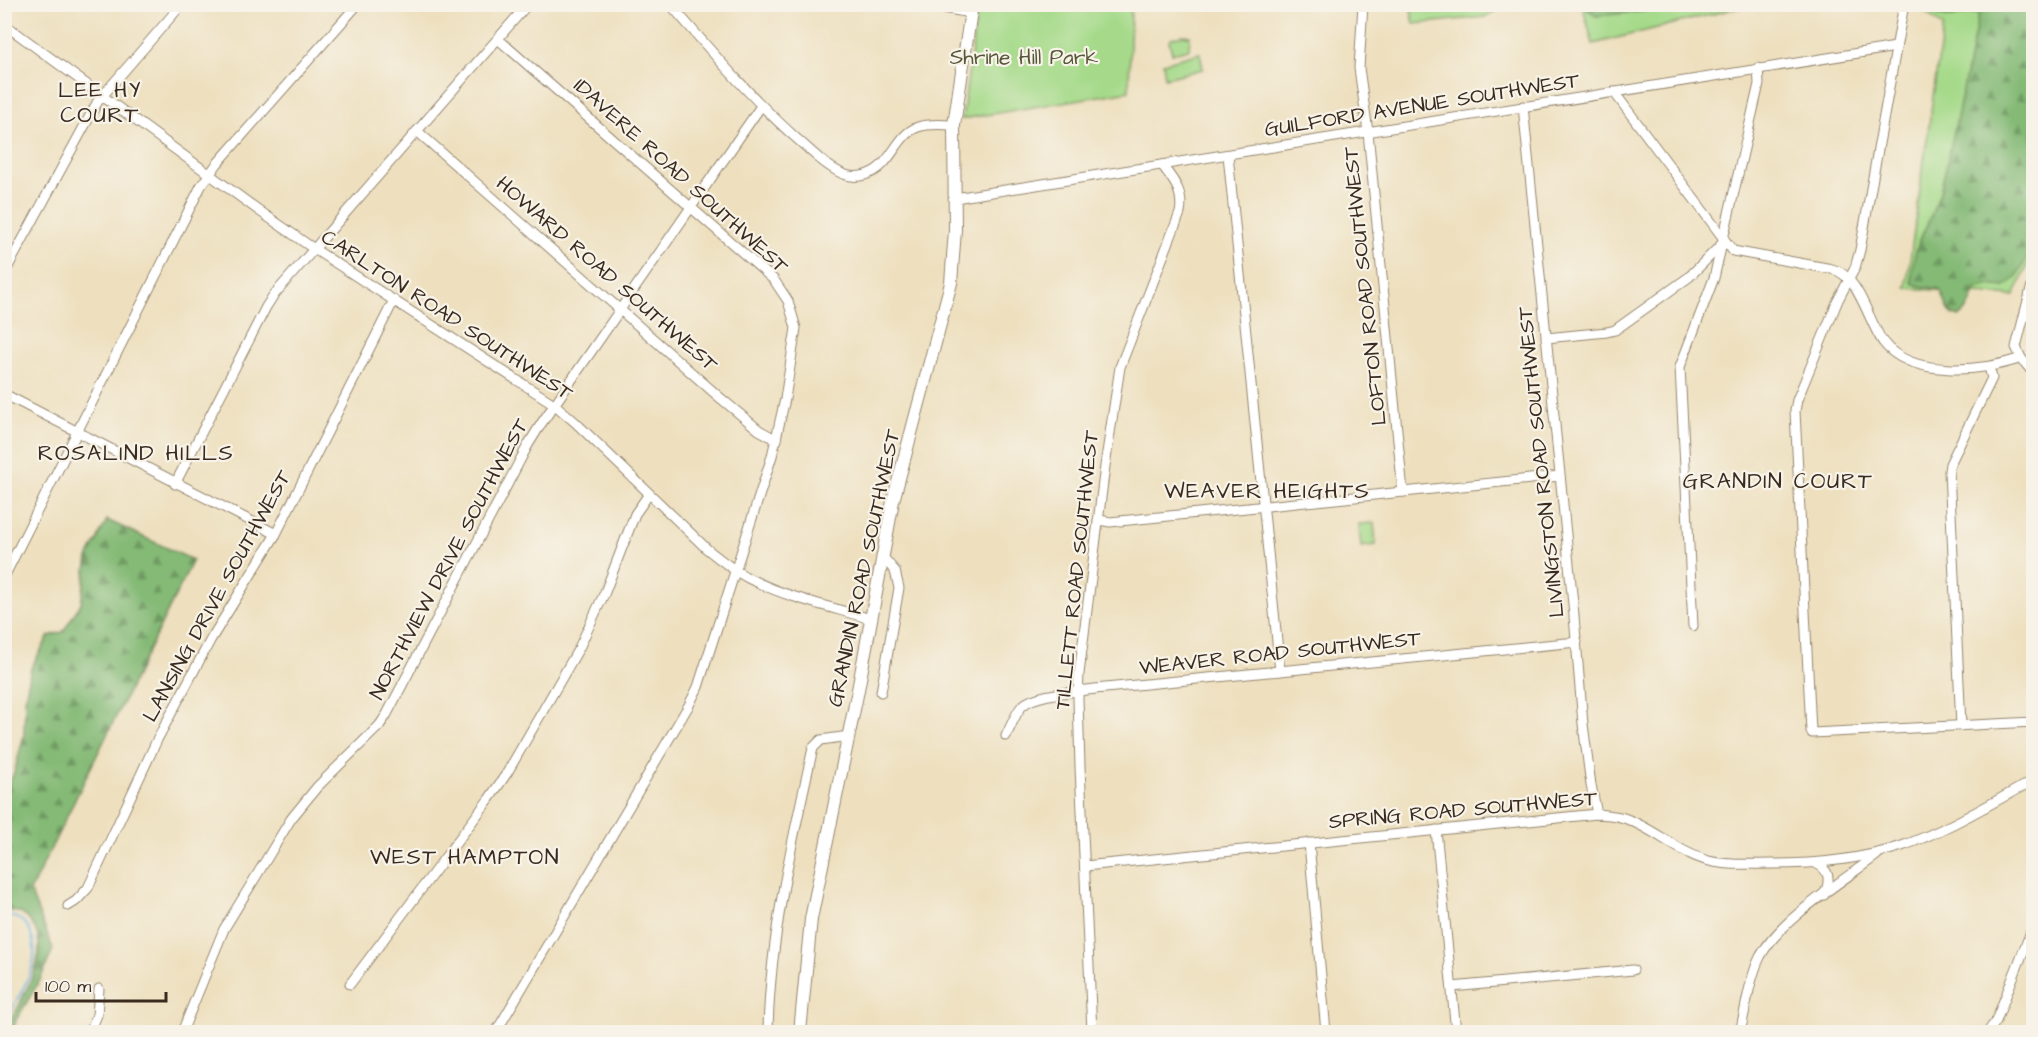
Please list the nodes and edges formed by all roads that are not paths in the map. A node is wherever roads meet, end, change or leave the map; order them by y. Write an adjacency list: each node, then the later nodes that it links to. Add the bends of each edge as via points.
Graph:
1 (182, 4): 14 (street)
2 (357, 4): 22 (street)
3 (528, 4): 10 (street)
4 (670, 4): 15 (street)
5 (920, 4): 8 (street)
6 (1363, 4): 19 (street, LOFTON ROAD SOUTHWEST, via 1358,59)
7 (1904, 4): 11 (street)
8 (971, 9): 17 (street, GRANDIN ROAD SOUTHWEST)
9 (4, 24): 14 (street, CARLTON ROAD SOUTHWEST)
10 (498, 39): 18 (street); 24 (street, IDAVERE ROAD SOUTHWEST)
11 (1896, 47): 12 (street, GUILFORD AVENUE SOUTHWEST); 29 (street, via 1863,237)
12 (1758, 68): 13 (street, GUILFORD AVENUE SOUTHWEST); 25 (street, via 1759,84)
13 (1614, 92): 16 (street, GUILFORD AVENUE SOUTHWEST); 25 (street)
14 (103, 95): 22 (street, CARLTON ROAD SOUTHWEST); 27 (street)
15 (761, 106): 17 (street, via 816,156 851,176 867,175 882,166 912,130 932,124); 24 (street, NORTHVIEW DRIVE SOUTHWEST)
16 (1523, 106): 19 (street, GUILFORD AVENUE SOUTHWEST); 32 (street, LIVINGSTON ROAD SOUTHWEST)
17 (954, 125): 23 (street, GRANDIN ROAD SOUTHWEST)
18 (417, 131): 26 (street); 31 (street, HOWARD ROAD SOUTHWEST)
19 (1368, 132): 20 (street, GUILFORD AVENUE SOUTHWEST); 42 (street, LOFTON ROAD SOUTHWEST)
20 (1228, 155): 21 (street, GUILFORD AVENUE SOUTHWEST); 44 (street)
21 (1162, 165): 23 (street, GUILFORD AVENUE SOUTHWEST); 45 (street, TILLETT ROAD SOUTHWEST, via 1178,188 1180,213 1120,367)
22 (209, 174): 26 (street, CARLTON ROAD SOUTHWEST); 38 (street)
23 (955, 198): 47 (street, GRANDIN ROAD SOUTHWEST, via 951,283)
24 (691, 208): 31 (street, NORTHVIEW DRIVE SOUTHWEST); 39 (street, IDAVERE ROAD SOUTHWEST, via 781,288 794,316 796,328)
25 (1724, 241): 29 (street, via 1737,253 1832,268); 32 (street, via 1689,277 1615,330); 51 (street, via 1680,367)
26 (314, 249): 30 (street, CARLTON ROAD SOUTHWEST); 41 (street, via 266,307)
27 (4, 274)
28 (2034, 277): 33 (street, via 2017,340)
29 (1850, 279): 34 (street, via 1879,336 1897,356 1946,368); 57 (street, via 1795,411 1810,731)
30 (394, 300): 37 (street, CARLTON ROAD SOUTHWEST); 46 (street, LANSING DRIVE SOUTHWEST)
31 (620, 310): 37 (street, NORTHVIEW DRIVE SOUTHWEST); 39 (street, HOWARD ROAD SOUTHWEST, via 759,430)
32 (1546, 338): 40 (street, LIVINGSTON ROAD SOUTHWEST)
33 (2021, 358): 34 (street); 35 (street)
34 (1989, 367): 57 (street, via 1992,378 1949,471)
35 (2034, 374)
36 (4, 394): 38 (street)
37 (554, 404): 43 (street, CARLTON ROAD SOUTHWEST); 76 (street, NORTHVIEW DRIVE SOUTHWEST, via 386,716 303,803 229,921)
38 (77, 433): 41 (street); 49 (street)
39 (777, 440): 48 (street, IDAVERE ROAD SOUTHWEST)
40 (1560, 476): 42 (street); 52 (street, LIVINGSTON ROAD SOUTHWEST)
41 (175, 484): 46 (street)
42 (1403, 492): 44 (street)
43 (649, 494): 48 (street, CARLTON ROAD SOUTHWEST); 71 (street, via 635,514 579,648 507,773)
44 (1263, 506): 45 (street); 53 (street)
45 (1099, 520): 55 (street, TILLETT ROAD SOUTHWEST)
46 (276, 534): 68 (street, LANSING DRIVE SOUTHWEST, via 175,706 88,888)
47 (882, 556): 50 (street, GRANDIN ROAD SOUTHWEST); 54 (street, via 895,571 899,588)
48 (736, 571): 50 (street, CARLTON ROAD SOUTHWEST, via 769,588); 77 (street, IDAVERE ROAD SOUTHWEST, via 689,705)
49 (4, 577)
50 (871, 619): 58 (street, GRANDIN ROAD SOUTHWEST)
51 (1693, 626)
52 (1577, 642): 53 (street, WEAVER ROAD SOUTHWEST); 61 (street, LIVINGSTON ROAD SOUTHWEST, via 1583,724)
53 (1280, 671): 55 (street, WEAVER ROAD SOUTHWEST)
54 (881, 692)
55 (1078, 692): 59 (street, WEAVER ROAD SOUTHWEST, via 1031,700 1022,707); 66 (street, TILLETT ROAD SOUTHWEST)
56 (2034, 722): 57 (street)
57 (1961, 726)
58 (849, 736): 78 (street, via 821,740 813,748 779,908); 79 (street, GRANDIN ROAD SOUTHWEST, via 811,919)
59 (1006, 736)
60 (2034, 780): 64 (street, SPRING ROAD SOUTHWEST, via 1955,823)
61 (1597, 814): 62 (street, SPRING ROAD SOUTHWEST); 65 (street, SPRING ROAD SOUTHWEST, via 1623,818 1712,862)
62 (1436, 830): 63 (street, SPRING ROAD SOUTHWEST); 72 (street)
63 (1308, 843): 66 (street, SPRING ROAD SOUTHWEST); 74 (street)
64 (1880, 852): 65 (street, SPRING ROAD SOUTHWEST); 67 (street)
65 (1815, 863): 67 (street, via 1827,873 1828,888)
66 (1084, 866): 80 (street, TILLETT ROAD SOUTHWEST)
67 (1824, 895): 83 (street, via 1784,926 1767,946 1754,972)
68 (68, 906)
69 (2034, 924): 84 (street)
70 (1633, 970): 72 (street)
71 (350, 984)
72 (1452, 987): 82 (street)
73 (99, 989): 75 (street, via 97,1015)
74 (1326, 1030): 81 (street)
75 (90, 1032)
76 (182, 1032)
77 (496, 1032)
78 (768, 1032)
79 (800, 1032)
80 (1092, 1032)
81 (1317, 1032)
82 (1456, 1032)
83 (1740, 1032)
84 (1989, 1032)

